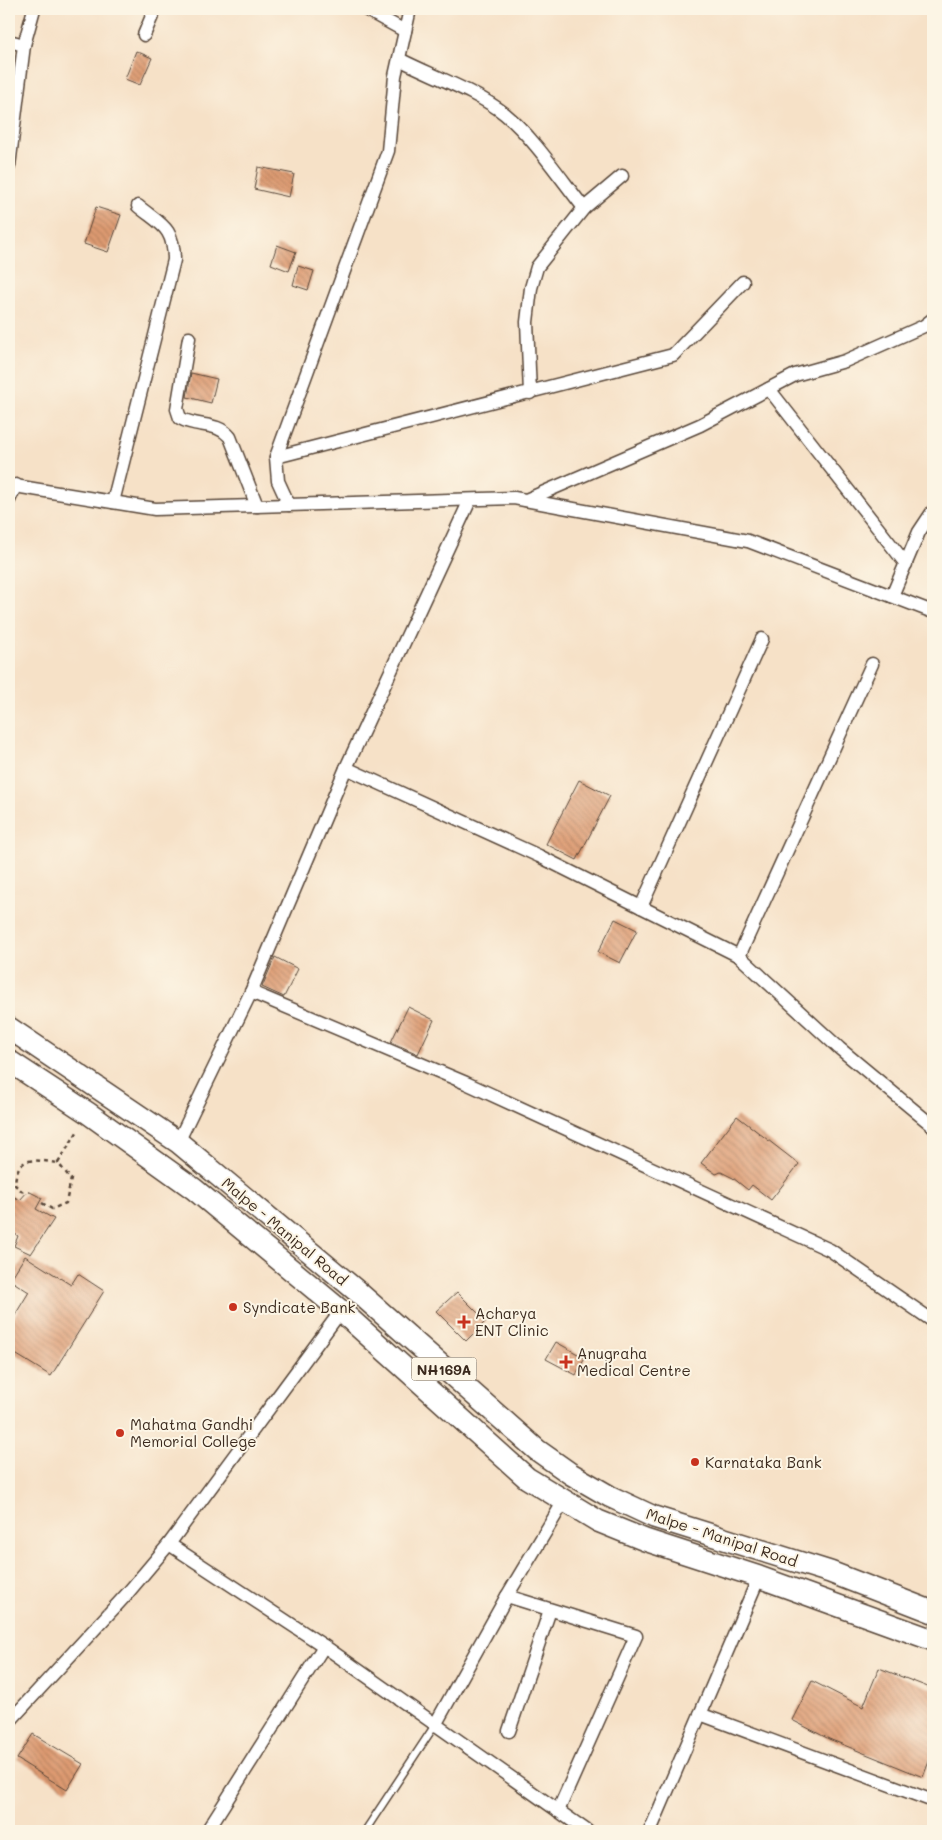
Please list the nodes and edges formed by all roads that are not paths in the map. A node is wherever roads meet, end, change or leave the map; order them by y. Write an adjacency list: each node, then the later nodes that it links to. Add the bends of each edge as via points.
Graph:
1 (34, 9): 8 (street)
2 (155, 9): 6 (street)
3 (365, 9): 5 (street)
4 (410, 9): 5 (street)
5 (405, 31): 9 (street)
6 (144, 35)
7 (9, 41): 8 (street)
8 (24, 45): 10 (street)
9 (399, 59): 13 (street, via 504,114 518,126); 19 (street, via 388,151)
10 (9, 166)
11 (622, 176): 13 (street)
12 (138, 206): 24 (street, via 169,231 174,243 174,260)
13 (584, 208): 18 (street, via 537,266 527,322)
14 (743, 282): 18 (street, via 673,355)
15 (933, 319): 17 (street, via 845,361 795,375)
16 (188, 338): 26 (street, via 177,409 180,418 188,423 224,430 230,437)
17 (769, 389): 23 (street, via 700,426); 28 (street)
18 (530, 393): 19 (street)
19 (276, 457): 25 (street, via 278,481)
20 (12, 485): 21 (street); 24 (street)
21 (9, 500)
22 (470, 500): 23 (street); 25 (street); 33 (street)
23 (526, 500): 29 (street, via 748,541)
24 (113, 502): 26 (street, via 155,509)
25 (290, 505): 26 (street)
26 (257, 506)
27 (933, 511): 28 (street, via 919,532)
28 (906, 564): 29 (street)
29 (892, 596): 30 (street)
30 (933, 612)
31 (762, 638): 34 (street)
32 (872, 664): 35 (street)
33 (346, 768): 34 (street, via 539,856); 36 (street)
34 (641, 907): 35 (street)
35 (739, 956): 39 (street, via 839,1048)
36 (251, 992): 40 (street); 42 (street, via 466,1084 830,1250)
37 (9, 1028): 40 (highway, Malpe - Manipal Road / NH169A)
38 (9, 1061): 41 (highway, Malpe - Manipal Road / NH169A, via 194,1189)
39 (933, 1126)
40 (178, 1142): 45 (highway, Malpe - Manipal Road / NH169A, via 337,1274 537,1450 570,1474 654,1517)
41 (341, 1311): 43 (highway, Malpe - Manipal Road / NH169A, via 498,1454 527,1478); 44 (street)
42 (933, 1321)
43 (564, 1501): 46 (highway, Malpe - Manipal Road / NH169A, via 598,1521 645,1540); 47 (street)
44 (169, 1544): 52 (street); 54 (street)
45 (830, 1572): 48 (highway); 50 (highway, Malpe - Manipal Road / NH169A)
46 (759, 1577): 48 (highway, Malpe - Manipal Road / NH169A); 53 (street)
47 (506, 1596): 49 (street); 55 (street)
48 (820, 1598): 51 (highway, Malpe - Manipal Road / NH169A)
49 (550, 1610): 56 (street); 58 (street, via 636,1636)
50 (933, 1612)
51 (933, 1640)
52 (324, 1646): 55 (street); 59 (street)
53 (700, 1714): 57 (street); 62 (street)
54 (9, 1722)
55 (435, 1725): 58 (street); 60 (lane)
56 (509, 1731)
57 (933, 1801)
58 (558, 1811): 61 (street)
59 (207, 1831)
60 (365, 1831)
61 (587, 1831)
62 (650, 1831)

